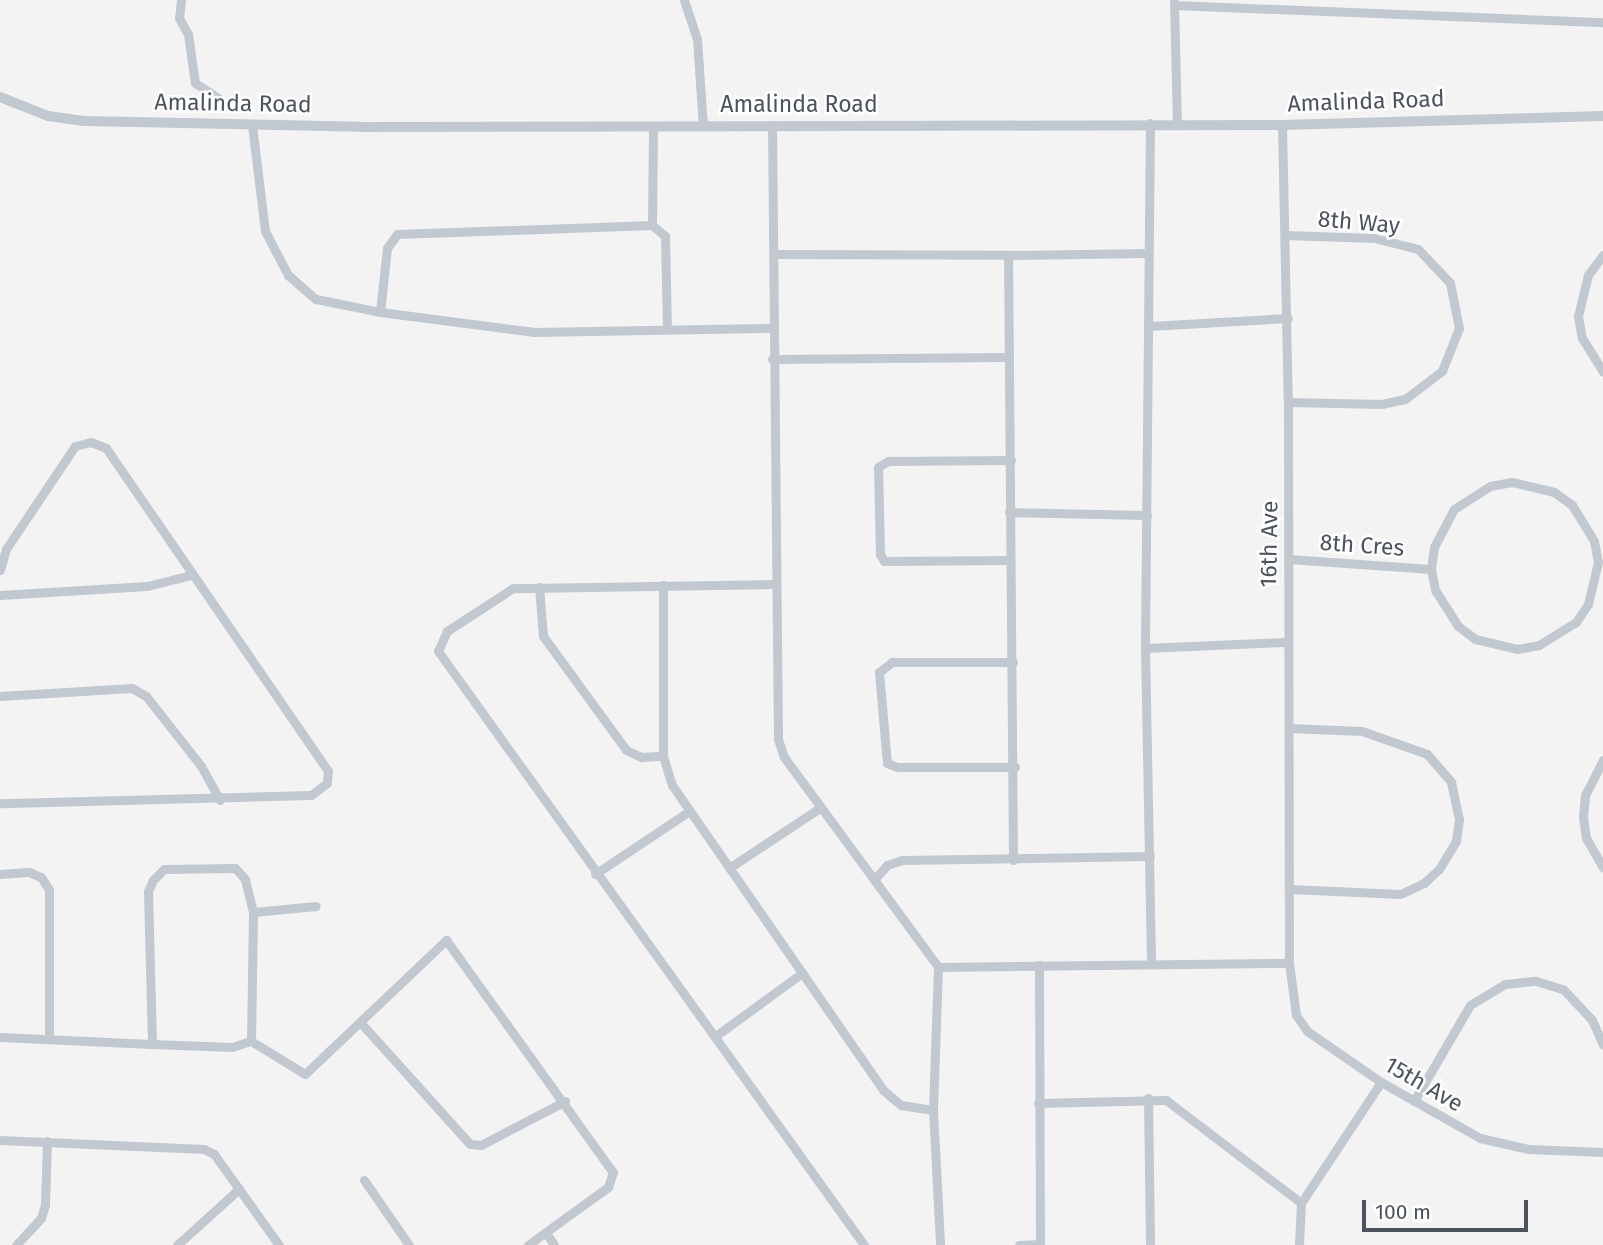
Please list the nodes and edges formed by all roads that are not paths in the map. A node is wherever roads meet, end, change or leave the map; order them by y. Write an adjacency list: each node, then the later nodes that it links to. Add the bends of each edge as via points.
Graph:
1 (181, 0): 6 (street, via 180,18 188,34 195,83)
2 (684, 0): 13 (street, via 697,39)
3 (1174, 3): 4 (street); 8 (street)
4 (1603, 22)
5 (0, 97): 10 (street, Amalinda Road, via 38,113 84,121)
6 (220, 99)
7 (1603, 116): 12 (street, Amalinda Road)
8 (1177, 122): 9 (street, Amalinda Road); 12 (street, Amalinda Road)
9 (1150, 123): 11 (street, Amalinda Road); 17 (street)
10 (251, 125): 14 (street, Amalinda Road); 21 (street, via 265,231 275,257 307,295)
11 (772, 125): 13 (street, Amalinda Road); 18 (street)
12 (1282, 125): 16 (street, 16th Ave)
13 (703, 126): 14 (street, Amalinda Road)
14 (653, 127): 15 (street)
15 (652, 225): 21 (street, via 397,234 387,248); 25 (street, via 665,236)
16 (1286, 236): 22 (street, 16th Ave); 29 (street, 8th Way, via 1374,237 1418,249 1450,283 1459,328 1442,371 1405,399 1382,404)
17 (1147, 253): 19 (street); 23 (street)
18 (775, 254): 19 (street); 24 (street)
19 (1008, 255): 26 (street)
20 (1603, 255): 28 (street, via 1588,275 1578,316 1582,338)
21 (380, 312): 25 (street, via 533,332)
22 (1288, 318): 23 (street); 29 (street, 16th Ave)
23 (1150, 326): 32 (street)
24 (772, 328): 25 (street); 27 (street)
25 (667, 329)
26 (1009, 357): 27 (street); 30 (street)
27 (772, 359): 38 (street)
28 (1603, 372)
29 (1288, 402): 33 (street, 16th Ave)
30 (1011, 460): 31 (street); 34 (street, via 883,461 878,467 880,554 884,561)
31 (1009, 512): 32 (street); 34 (street)
32 (1147, 515): 43 (street)
33 (1289, 559): 36 (street, 8th Cres); 42 (street, 16th Ave)
34 (1009, 561): 44 (street)
35 (0, 569): 37 (street, via 6,549 75,446 91,442 106,448)
36 (1431, 569): 36 (street, 8th Cres, via 1439,600 1458,626 1486,643 1517,649 1539,645 1576,622 1588,604 1598,562 1594,541 1572,505 1544,488 1512,482 1480,491 1454,509 1437,537)
37 (191, 575): 41 (street, via 147,586); 50 (street, via 328,771 327,783 311,795)
38 (776, 584): 39 (street); 52 (street, via 780,749)
39 (663, 585): 40 (street); 47 (street)
40 (539, 587): 47 (street, via 543,636 602,718 633,755); 59 (street, via 513,588 498,596 447,631 438,651)
41 (0, 595)
42 (1285, 642): 43 (street); 46 (street, 16th Ave)
43 (1145, 649): 54 (street)
44 (1013, 662): 49 (street); 49 (street, via 892,662 879,672 887,763 897,767)
45 (0, 696): 50 (street, via 132,688 154,706 201,766)
46 (1289, 728): 61 (street, 16th Ave); 61 (street, via 1362,731 1427,754 1451,782 1459,819 1456,841 1439,869 1424,883 1400,894 1381,897)
47 (663, 756): 53 (street)
48 (1603, 760): 56 (street, via 1585,795 1583,817 1586,838)
49 (1014, 767): 55 (street)
50 (220, 800): 51 (street)
51 (0, 803)
52 (821, 807): 57 (street); 60 (street)
53 (689, 811): 57 (street); 59 (street)
54 (1150, 856): 55 (street); 64 (street)
55 (1013, 860): 60 (street, via 902,860 887,865)
56 (1603, 867)
57 (729, 868): 68 (street)
58 (0, 874): 72 (street, via 29,872 41,877 49,890)
59 (595, 874): 70 (street)
60 (873, 880): 67 (street)
61 (1290, 889): 65 (street, 16th Ave)
62 (316, 906): 63 (street)
63 (253, 912): 73 (street); 74 (street, via 245,879 235,868 164,869 153,880 148,891)
64 (1150, 962): 65 (street); 66 (street)
65 (1289, 963): 76 (street, 15th Ave, via 1300,1021)
66 (1039, 965): 67 (street); 80 (street)
67 (938, 967): 81 (street)
68 (802, 972): 70 (street); 81 (street, via 892,1100)
69 (360, 1022): 73 (street, via 304,1074); 78 (street, via 470,1144 481,1145); 78 (street, via 446,940)
70 (717, 1035): 96 (street)
71 (0, 1037): 72 (street)
72 (49, 1039): 74 (street)
73 (251, 1041): 74 (street, via 232,1047)
74 (152, 1044)
75 (1603, 1045): 79 (street, via 1592,1020 1563,989 1536,981 1505,984 1470,1005)
76 (1381, 1082): 79 (street, 15th Ave); 87 (street)
77 (1148, 1098): 80 (street); 87 (street, via 1174,1105); 99 (street)
78 (565, 1101): 88 (street, via 614,1179)
79 (1414, 1101): 84 (street, 15th Ave, via 1480,1139 1506,1147)
80 (1038, 1103): 89 (street)
81 (933, 1110): 97 (street)
82 (0, 1140): 83 (street)
83 (47, 1141): 86 (street, via 204,1149 214,1154); 90 (street, via 45,1205 41,1217)
84 (1603, 1152)
85 (364, 1180): 93 (street)
86 (239, 1189): 91 (street); 92 (street)
87 (1301, 1203): 100 (street)
88 (546, 1233): 94 (street); 95 (street)
89 (1040, 1244): 98 (street)
90 (16, 1245)
91 (177, 1245)
92 (279, 1245)
93 (409, 1245)
94 (528, 1245)
95 (554, 1245)
96 (864, 1245)
97 (940, 1245)
98 (1019, 1245)
99 (1150, 1245)
100 (1299, 1245)

